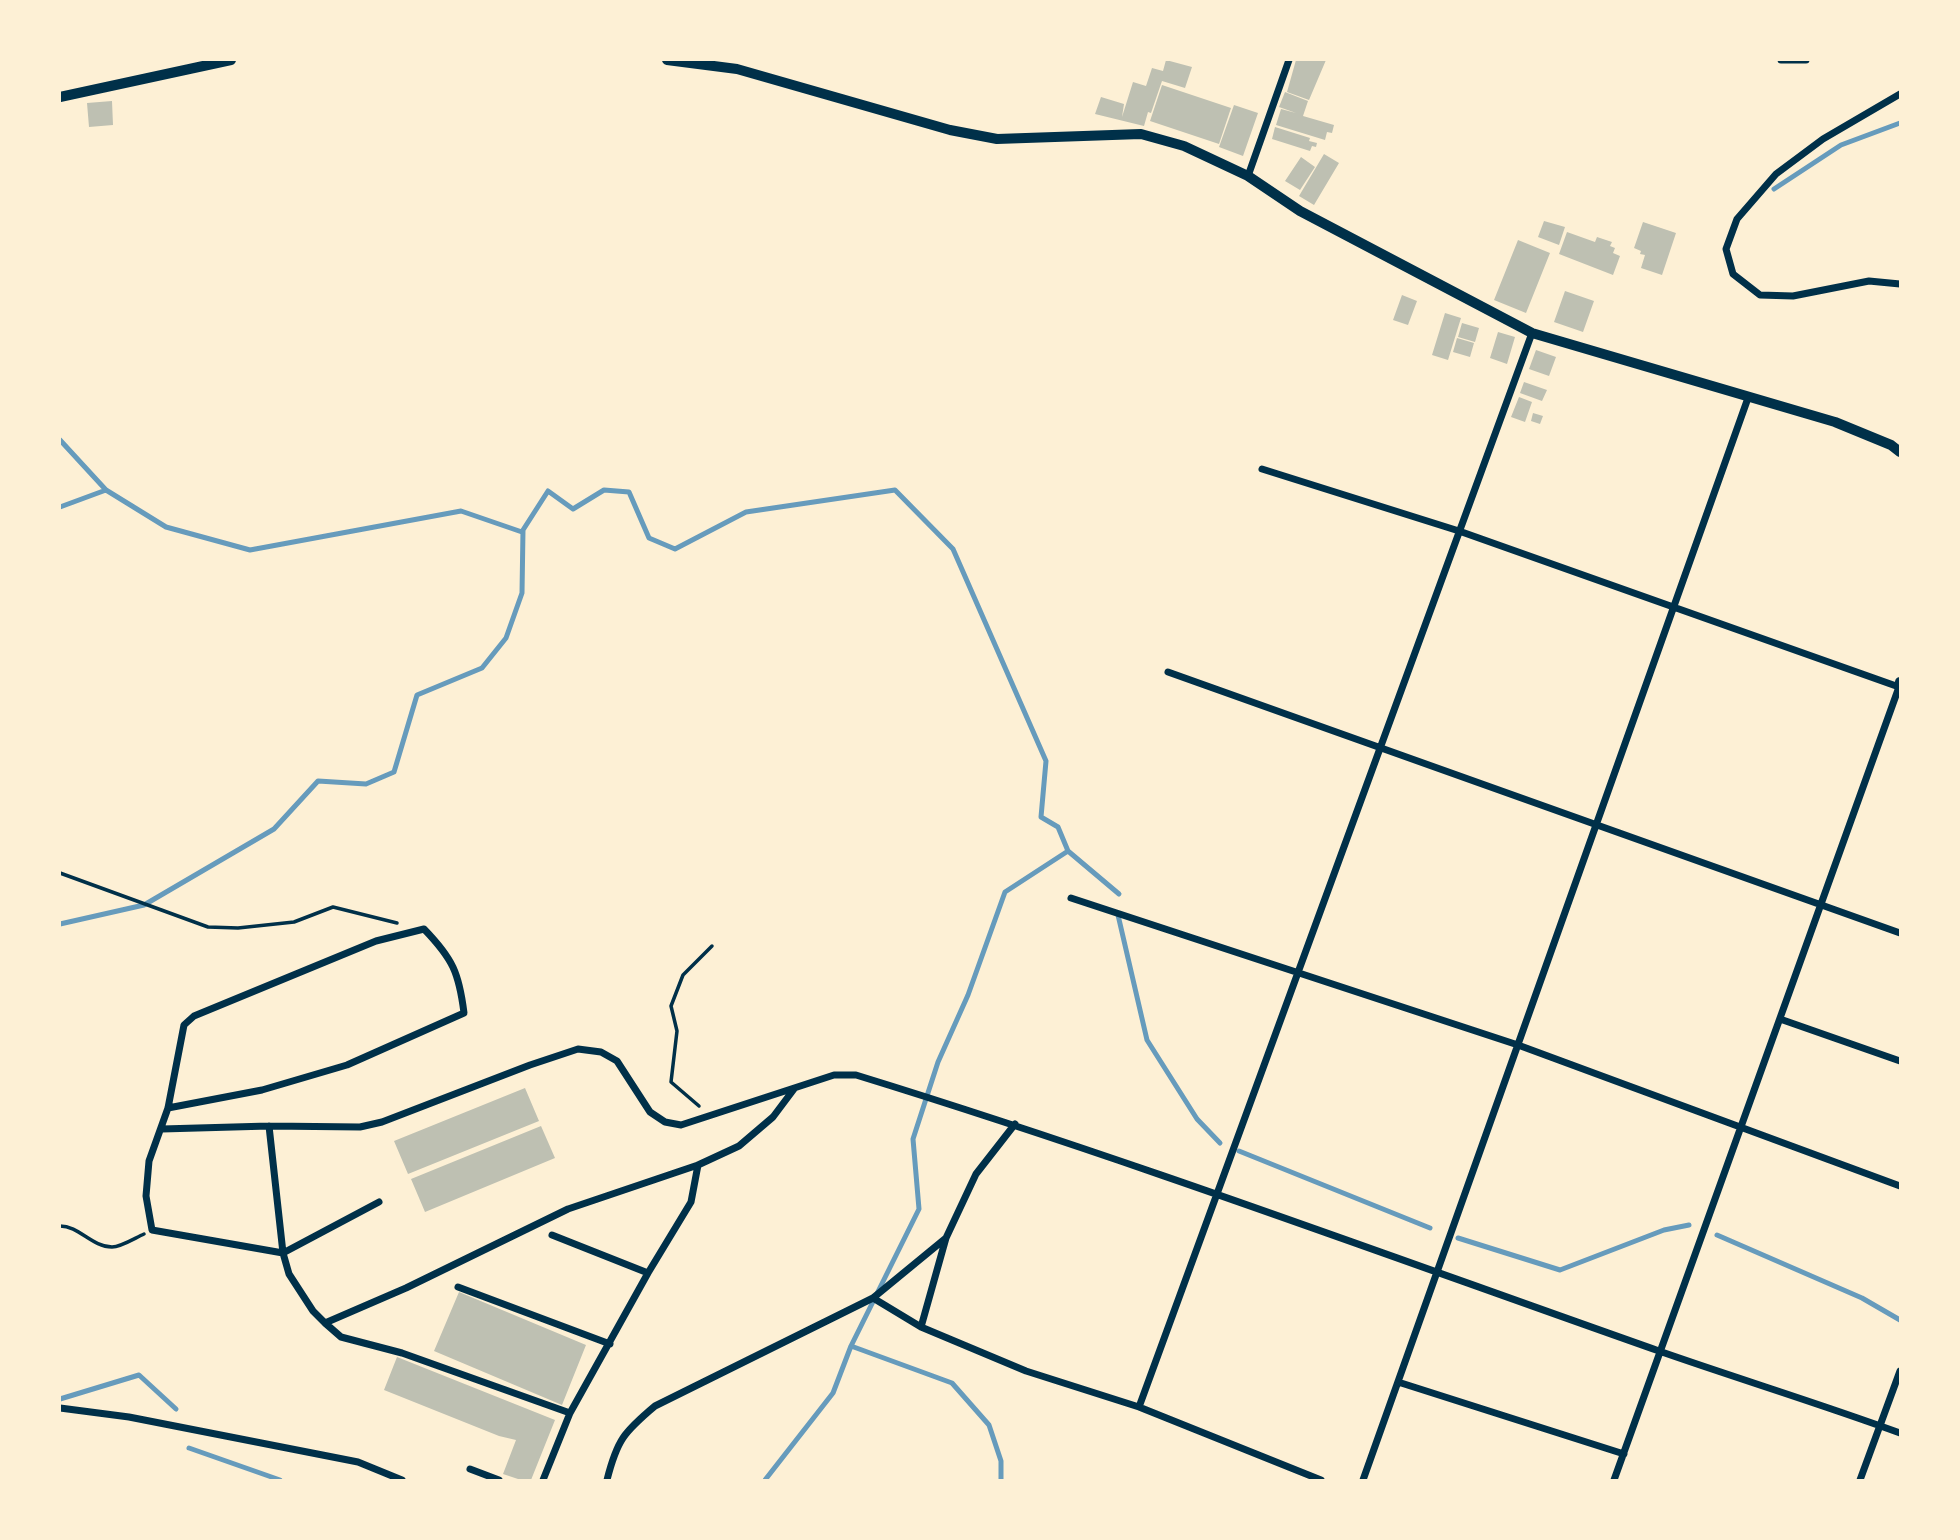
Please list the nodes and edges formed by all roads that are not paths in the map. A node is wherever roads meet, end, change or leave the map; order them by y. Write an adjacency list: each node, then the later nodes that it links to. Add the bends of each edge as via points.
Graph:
1 (231, 60): 7 (street)
2 (667, 60): 8 (street, via 737,69 950,130 997,139 1141,134 1184,146)
3 (1289, 60): 8 (street)
4 (1781, 60): 5 (street)
5 (1806, 60)
6 (1900, 94): 9 (street, via 1823,139 1776,174 1737,219 1726,248 1732,274 1760,295 1793,296 1869,281)
7 (60, 97)
8 (1248, 176): 10 (street, via 1300,211)
9 (1900, 284)
10 (1532, 333): 11 (street); 14 (street)
11 (1748, 398): 12 (street, via 1835,422); 15 (street)
12 (1900, 452)
13 (1262, 469): 14 (street)
14 (1459, 531): 15 (street); 18 (street)
15 (1673, 608): 17 (street); 19 (street)
16 (1168, 673): 18 (street)
17 (1900, 685): 21 (street)
18 (1380, 748): 19 (street); 23 (street)
19 (1596, 825): 21 (street); 25 (street)
20 (1071, 898): 23 (street)
21 (1821, 905): 22 (street); 24 (street)
22 (1900, 933)
23 (1297, 973): 25 (street); 35 (street)
24 (1780, 1019): 26 (street); 31 (street)
25 (1518, 1045): 31 (street); 40 (street)
26 (1900, 1061)
27 (794, 1089): 29 (street, via 834,1075 856,1075); 30 (street, via 681,1125 650,1112 617,1061 601,1052 578,1049 382,1122 360,1127); 33 (street, via 773,1117 739,1146)
28 (168, 1108): 28 (street, via 184,1024 194,1016 376,941 424,929 446,952 460,986 464,1013 347,1065 262,1090); 32 (street)
29 (1015, 1124): 35 (street); 38 (street, via 976,1174)
30 (269, 1126): 32 (street); 39 (street)
31 (1741, 1126): 34 (street); 47 (street)
32 (162, 1129): 39 (street, via 149,1161 146,1196 152,1230)
33 (698, 1165): 41 (street, via 691,1202); 44 (street, via 568,1209)
34 (1900, 1186)
35 (1216, 1195): 40 (street); 50 (street)
36 (379, 1202): 39 (street)
37 (552, 1235): 41 (street)
38 (946, 1238): 43 (street); 45 (street)
39 (283, 1252): 44 (street, via 289,1274)
40 (1437, 1271): 47 (street); 49 (street)
41 (648, 1273): 46 (street)
42 (458, 1287): 46 (street)
43 (873, 1298): 45 (street); 60 (street, via 655,1406 633,1424 614,1449)
44 (325, 1323): 52 (street, via 341,1336)
45 (921, 1327): 50 (street, via 1026,1371)
46 (610, 1344): 52 (street)
47 (1660, 1352): 53 (street); 55 (street)
48 (1900, 1371): 53 (street)
49 (1398, 1382): 55 (street); 62 (street)
50 (1139, 1407): 61 (street)
51 (60, 1408): 57 (street, via 358,1462)
52 (570, 1413): 59 (street)
53 (1880, 1426): 54 (street); 64 (street)
54 (1900, 1433)
55 (1624, 1454): 63 (street)
56 (470, 1469): 58 (street)
57 (402, 1480)
58 (499, 1480)
59 (543, 1480)
60 (607, 1480)
61 (1321, 1480)
62 (1363, 1480)
63 (1614, 1480)
64 (1860, 1480)

